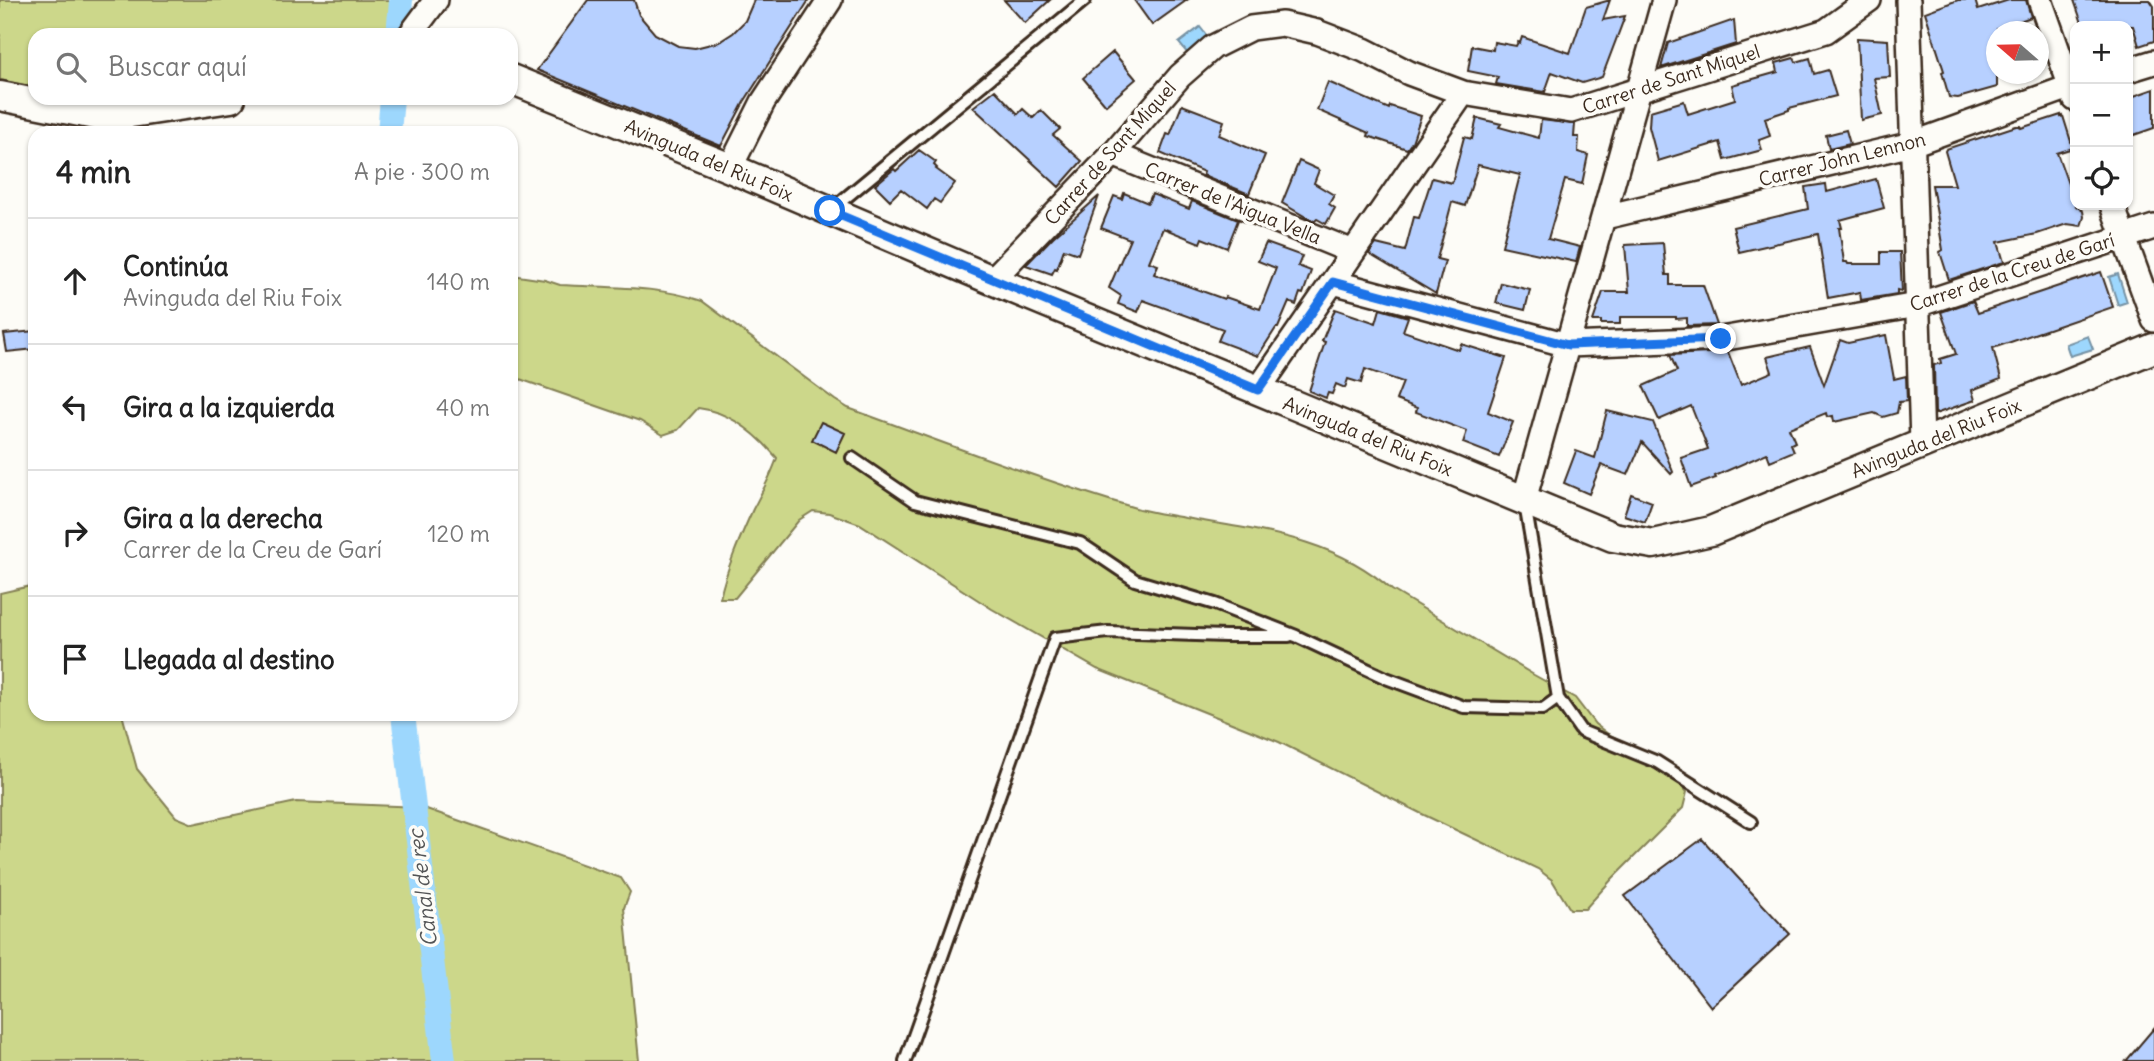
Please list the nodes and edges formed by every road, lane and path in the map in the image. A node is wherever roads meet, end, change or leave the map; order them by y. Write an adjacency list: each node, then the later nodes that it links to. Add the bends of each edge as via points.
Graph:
1 (436, 0): 8 (street)
2 (831, 0): 22 (street, via 763,102)
3 (1085, 0): 24 (lane)
4 (1664, 0): 13 (street)
5 (1869, 0): 13 (street, Carrer de Sant Miquel, via 1826,31)
6 (1908, 0): 20 (street)
7 (2040, 0): 12 (street)
8 (415, 28)
9 (2154, 62): 10 (street)
10 (2133, 68)
11 (518, 82): 22 (street, Avinguda del Riu Foix)
12 (2072, 84)
13 (1639, 88): 15 (street, Carrer de Sant Miquel, via 1571,111); 25 (street)
14 (2070, 91): 20 (street, Carrer John Lennon)
15 (1463, 93): 21 (street, Carrer de Sant Miquel, via 1317,32 1282,24 1251,28 1213,47 1180,76); 28 (street)
16 (0, 96): 17 (street)
17 (28, 102)
18 (45, 105): 19 (street, via 105,117)
19 (185, 105)
20 (1912, 144): 25 (street, Carrer John Lennon); 31 (street)
21 (1113, 153): 28 (street, Carrer de l'Aigua Vella); 29 (street, Carrer de Sant Miquel)
22 (730, 168): 24 (street, Avinguda del Riu Foix)
23 (2114, 210): 27 (street)
24 (830, 211): 29 (street, Avinguda del Riu Foix)
25 (1605, 217): 33 (street)
26 (2154, 227): 27 (street, Carrer de la Creu de Garí)
27 (2123, 237): 31 (street, Carrer de la Creu de Garí); 32 (street)
28 (1353, 252): 30 (street)
29 (992, 280): 35 (street, Avinguda del Riu Foix)
30 (1333, 282): 33 (street, Carrer de la Creu de Garí); 35 (street)
31 (1917, 304): 33 (street, Carrer de la Creu de Garí, via 1721,339); 36 (street)
32 (2154, 320)
33 (1568, 345): 38 (street)
34 (2154, 348): 36 (street, Avinguda del Riu Foix)
35 (1258, 390): 38 (street, Avinguda del Riu Foix)
36 (1922, 443): 38 (street, Avinguda del Riu Foix, via 1712,531 1653,544 1613,537)
37 (852, 458): 39 (lane, via 915,501 1080,543 1135,580 1215,604)
38 (1524, 500): 40 (lane)
39 (1296, 636): 40 (lane, via 1386,678 1464,707 1543,709); 42 (lane, via 1108,632 1055,638)
40 (1558, 698): 41 (lane, via 1581,731 1657,762)
41 (1751, 822)
42 (905, 1061)

